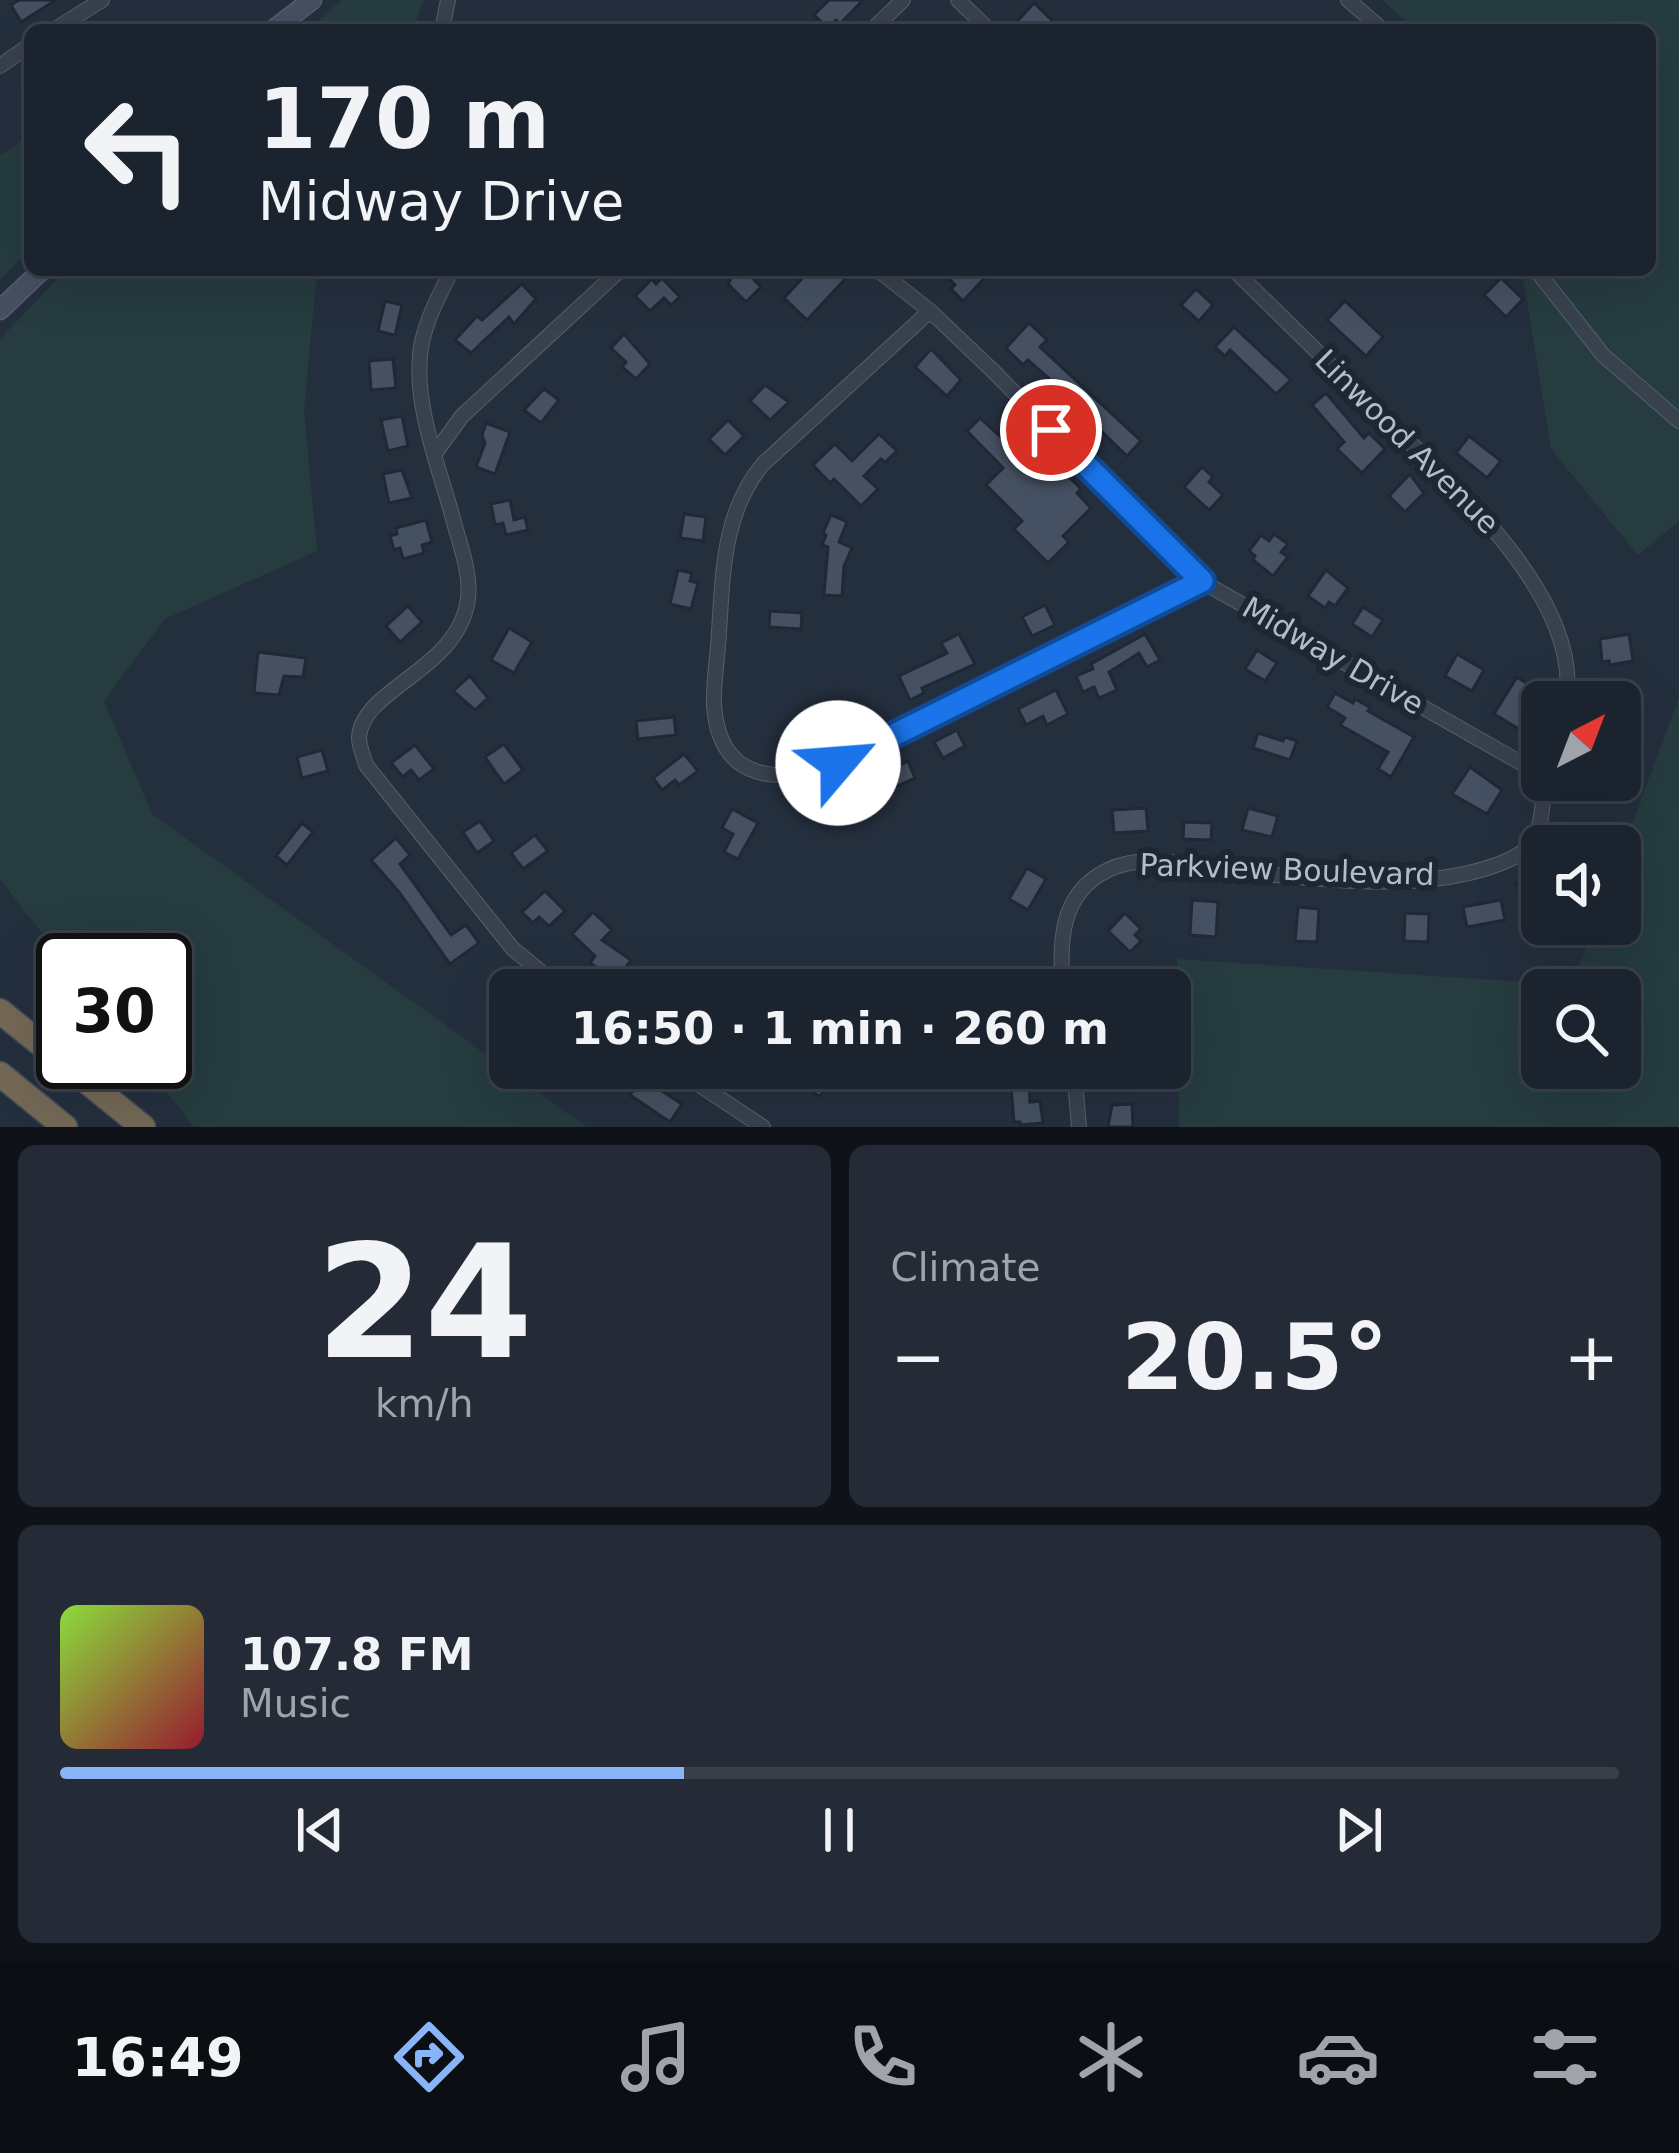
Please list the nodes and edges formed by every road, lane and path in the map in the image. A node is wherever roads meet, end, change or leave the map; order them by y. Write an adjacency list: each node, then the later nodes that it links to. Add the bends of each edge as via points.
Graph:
1 (102, 0): 6 (street)
2 (312, 0): 7 (street)
3 (903, 0): 8 (street)
4 (958, 0): 9 (street)
5 (1348, 0): 10 (street)
6 (64, 24)
7 (281, 24)
8 (878, 24)
9 (983, 24)
10 (1376, 24)
11 (36, 276): 17 (street)
12 (449, 276): 20 (street, via 422,346 421,390)
13 (614, 276): 20 (street, via 462,416)
14 (886, 276): 18 (street, Midway Drive)
15 (1240, 276): 22 (street, Linwood Avenue, via 1506,543 1558,632)
16 (1541, 276): 19 (street, via 1603,355)
17 (0, 310)
18 (930, 311): 21 (street, Midway Drive); 21 (street, via 763,464 734,512 715,706 721,739 736,759 778,778 838,763)
19 (1679, 421)
20 (436, 452): 25 (street, via 469,598 442,654 377,704 359,740 366,765 512,949)
21 (1202, 581): 23 (street, Midway Drive)
22 (1567, 681)
23 (1521, 765)
24 (1540, 801): 26 (street, Parkview Boulevard, via 1536,836 1522,853 1462,875 1339,878 1162,862 1105,871 1064,922)
25 (537, 969)
26 (1062, 969)
27 (0, 1011): 32 (highway)
28 (0, 1075): 31 (highway)
29 (706, 1089): 33 (street)
30 (1076, 1089): 34 (street)
31 (65, 1127)
32 (143, 1127)
33 (763, 1127)
34 (1079, 1127)

